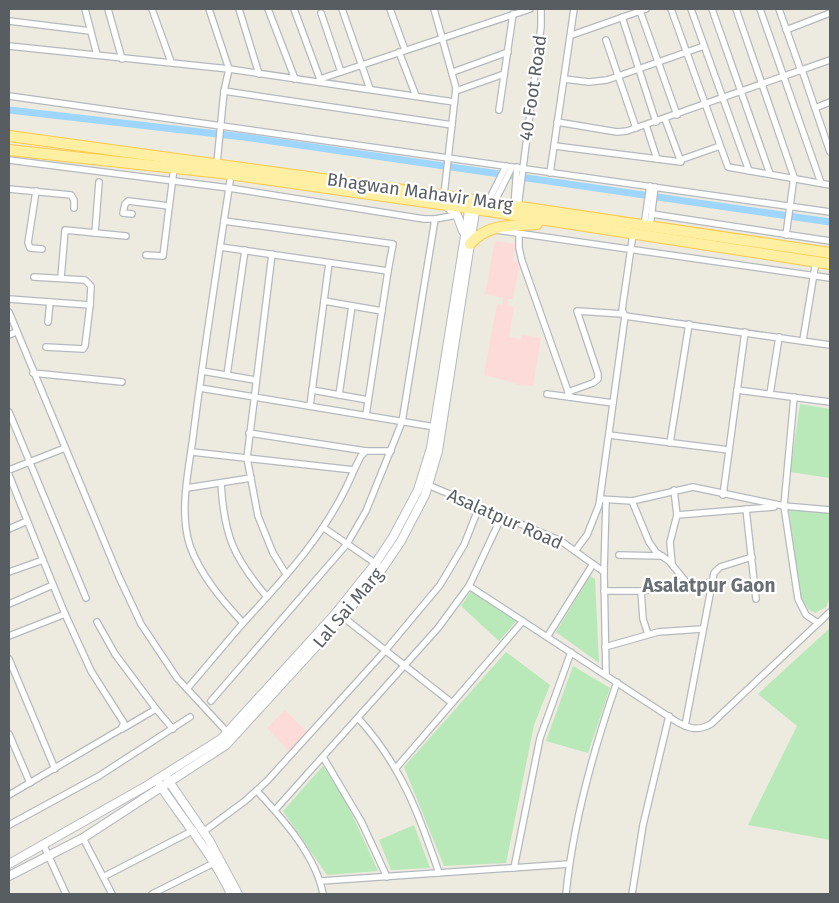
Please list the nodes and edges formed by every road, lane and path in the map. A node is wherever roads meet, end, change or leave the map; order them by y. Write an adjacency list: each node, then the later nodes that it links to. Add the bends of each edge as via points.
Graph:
1 (85, 9): 27 (street)
2 (108, 9): 37 (street)
3 (152, 9): 39 (street)
4 (209, 9): 42 (street)
5 (239, 9): 47 (street)
6 (268, 9): 51 (street)
7 (294, 9): 53 (street)
8 (342, 9): 41 (street)
9 (390, 9): 33 (street)
10 (434, 9): 29 (street)
11 (530, 9): 23 (street)
12 (541, 9): 88 (street, 40 Foot Road, via 541,27)
13 (574, 9): 28 (street)
14 (671, 9): 35 (street)
15 (691, 9): 32 (street)
16 (712, 9): 58 (street)
17 (736, 9): 54 (street)
18 (760, 9): 50 (street)
19 (779, 9): 26 (street)
20 (643, 10): 24 (street); 40 (street)
21 (321, 13): 45 (street)
22 (830, 13): 26 (street)
23 (513, 14): 29 (street); 34 (street)
24 (622, 18): 28 (street); 43 (street)
25 (9, 21): 27 (street)
26 (786, 30): 44 (street)
27 (90, 31): 36 (street)
28 (572, 35): 52 (street)
29 (443, 36): 33 (street); 46 (street)
30 (606, 40): 49 (street)
31 (9, 46): 36 (street)
32 (704, 46): 35 (street); 61 (street)
33 (402, 51): 41 (street); 60 (street)
34 (508, 52): 46 (street); 48 (street)
35 (686, 52): 40 (street); 64 (street)
36 (97, 56): 37 (street)
37 (122, 59): 39 (street)
38 (830, 60): 44 (street)
39 (170, 62): 42 (street)
40 (658, 62): 43 (street); 67 (street)
41 (362, 64): 45 (street); 55 (street)
42 (229, 69): 47 (street); 57 (street)
43 (638, 69): 49 (street); 70 (street)
44 (801, 70): 50 (street); 65 (street)
45 (341, 72): 53 (street)
46 (453, 72): 56 (street)
47 (259, 74): 51 (street)
48 (504, 74): 56 (street); 66 (street)
49 (619, 76): 52 (street, via 598,82); 74 (street)
50 (785, 76): 54 (street); 96 (street)
51 (295, 79): 53 (street)
52 (564, 79): 69 (street)
53 (320, 81): 55 (street)
54 (763, 84): 58 (street); 93 (street)
55 (370, 89): 60 (street)
56 (456, 91): 62 (street)
57 (224, 92): 71 (street); 73 (street)
58 (741, 92): 61 (street); 91 (street)
59 (9, 96): 73 (street)
60 (416, 96): 62 (street)
61 (723, 99): 64 (street); 89 (street)
62 (454, 102): 71 (street)
63 (830, 102): 65 (street)
64 (705, 105): 67 (street); 79 (street)
65 (815, 108): 76 (street)
66 (499, 110)
67 (677, 115): 68 (street)
68 (665, 119): 70 (street); 85 (street)
69 (558, 122): 74 (street, via 618,132); 78 (street)
70 (656, 122): 72 (street)
71 (452, 125): 84 (street)
72 (646, 125): 74 (street); 82 (street)
73 (220, 127): 84 (street); 86 (street)
74 (636, 128)
75 (830, 129): 76 (street)
76 (823, 131): 81 (street)
77 (9, 136): 86 (main road, Bhagwan Mahavir Marg)
78 (554, 146): 82 (street); 90 (street)
79 (720, 146): 85 (street); 89 (street, via 728,168)
80 (9, 150): 87 (main road, Bhagwan Mahavir Marg)
81 (830, 152)
82 (658, 159): 85 (street)
83 (9, 160): 95 (street)
84 (448, 160): 88 (street); 102 (street)
85 (680, 160)
86 (217, 163): 102 (main road, Bhagwan Mahavir Marg)
87 (174, 168): 92 (main road, Bhagwan Mahavir Marg); 95 (street)
88 (514, 169): 90 (street); 103 (street); 105 (street, 40 Foot Road)
89 (749, 171): 91 (street)
90 (550, 172): 100 (street)
91 (770, 174): 93 (street)
92 (231, 175): 98 (street); 102 (main road, Bhagwan Mahavir Marg)
93 (794, 177): 96 (street); 107 (street)
94 (99, 182): 118 (street)
95 (172, 182): 98 (street); 104 (street)
96 (821, 183): 97 (street)
97 (830, 185)
98 (229, 188): 112 (street); 113 (street)
99 (9, 189): 101 (street)
100 (652, 189): 107 (street); 108 (street)
101 (36, 191): 106 (street, via 71,195); 125 (street, via 28,243 30,248)
102 (444, 200): 103 (main road, Bhagwan Mahavir Marg); 111 (street)
103 (479, 204): 105 (main road, Bhagwan Mahavir Marg); 114 (main road, Bhagwan Mahavir Marg); 122 (street, Lal Sai Marg)
104 (169, 206): 110 (street, via 128,201 123,213); 130 (street, via 162,256)
105 (516, 207): 115 (main road, Bhagwan Mahavir Marg)
106 (74, 208)
107 (791, 208): 109 (street); 117 (street)
108 (650, 211): 115 (street); 117 (street)
109 (830, 212)
110 (132, 214)
111 (457, 215): 112 (street); 122 (street)
112 (435, 219): 176 (street)
113 (224, 221): 124 (street); 134 (street, via 393,244)
114 (558, 223): 116 (main road); 120 (main road, Bhagwan Mahavir Marg)
115 (647, 226): 128 (main road, Bhagwan Mahavir Marg)
116 (490, 228): 119 (street); 122 (main road)
117 (787, 232): 123 (street)
118 (95, 233): 121 (street); 137 (street, via 65,230)
119 (519, 234): 126 (street); 165 (street, via 522,261)
120 (633, 234): 126 (street); 131 (main road, Bhagwan Mahavir Marg)
121 (126, 236)
122 (467, 241): 177 (street, Lal Sai Marg); 193 (street, Lal Sai Marg, via 439,443)
123 (830, 241)
124 (220, 247): 127 (street); 156 (street)
125 (42, 249)
126 (631, 249): 136 (street); 146 (street)
127 (245, 250): 129 (street); 158 (street)
128 (830, 253)
129 (272, 254): 132 (street); 159 (street)
130 (146, 255)
131 (816, 261): 133 (main road, Bhagwan Mahavir Marg); 136 (street)
132 (329, 262): 134 (street); 140 (street)
133 (830, 264)
134 (388, 271): 144 (street)
135 (34, 276): 137 (street)
136 (814, 276): 138 (street); 153 (street)
137 (61, 278): 142 (street, via 89,282)
138 (830, 278)
139 (9, 299): 141 (street)
140 (324, 301): 143 (street); 162 (street)
141 (50, 302): 142 (street); 147 (street)
142 (90, 305): 155 (street, via 83,349)
143 (352, 306): 144 (street); 167 (street)
144 (382, 311): 170 (street)
145 (9, 312): 149 (street)
146 (624, 315): 148 (street); 165 (street, via 577,311 598,379); 172 (street)
147 (48, 322)
148 (689, 324): 150 (street); 180 (street)
149 (16, 332): 151 (street); 157 (street)
150 (745, 332): 152 (street); 163 (street)
151 (9, 335)
152 (779, 337): 153 (street); 166 (street)
153 (803, 340): 154 (street)
154 (830, 345)
155 (46, 347)
156 (202, 372): 158 (street); 161 (street)
157 (33, 373): 160 (street); 181 (street)
158 (227, 376): 159 (street)
159 (255, 380): 168 (street)
160 (122, 382)
161 (200, 388): 168 (street); 185 (street)
162 (312, 390): 167 (street); 173 (street)
163 (737, 390): 166 (street); 182 (street)
164 (547, 394): 165 (street)
165 (569, 394): 172 (street)
166 (770, 394): 169 (street)
167 (339, 395): 170 (street)
168 (253, 396): 173 (street); 178 (street)
169 (794, 398): 171 (street); 199 (street)
170 (368, 400): 175 (street)
171 (830, 402)
172 (613, 403): 179 (street)
173 (310, 406): 175 (street)
174 (9, 412): 187 (street)
175 (366, 415): 176 (street)
176 (402, 422): 177 (street); 184 (street)
177 (435, 427): 193 (street, Lal Sai Marg)
178 (249, 433): 183 (street); 186 (street)
179 (610, 435): 180 (street); 197 (street)
180 (670, 442): 182 (street)
181 (65, 448): 187 (street); 249 (street, via 141,624)
182 (729, 450): 196 (street)
183 (366, 451): 184 (street); 189 (street)
184 (391, 451): 208 (street, via 366,511)
185 (192, 452): 186 (street); 194 (street)
186 (247, 458): 189 (street); 191 (street)
187 (29, 462): 188 (street); 227 (street)
188 (9, 470)
189 (354, 470): 206 (street)
190 (9, 475): 205 (street)
191 (251, 478): 192 (street); 219 (street, via 264,533)
192 (221, 483): 194 (street); 226 (street, via 224,523 229,539 239,560)
193 (424, 484): 200 (street, Asalatpur Road); 216 (street, Lal Sai Marg)
194 (187, 488): 235 (street, via 186,518 190,545 208,580)
195 (674, 490): 196 (street, via 693,487); 198 (street); 203 (street)
196 (723, 495): 199 (street)
197 (603, 500): 198 (street); 209 (street); 218 (street)
198 (632, 501): 211 (street, via 649,542)
199 (784, 506): 201 (street); 202 (street); 236 (street, via 798,599 806,615)
200 (479, 507): 204 (street, Asalatpur Road); 242 (street, via 464,545 440,585)
201 (746, 509): 203 (street); 212 (street)
202 (830, 510)
203 (677, 514): 215 (street, via 670,542)
204 (502, 516): 209 (street, Asalatpur Road, via 539,530); 223 (street)
205 (27, 521): 207 (street); 213 (street)
206 (324, 528): 208 (street); 219 (street)
207 (9, 529)
208 (347, 544): 216 (street); 250 (street)
209 (575, 551): 214 (street, Asalatpur Road)
210 (619, 555): 211 (street)
211 (662, 556): 215 (street)
212 (752, 557): 220 (street, via 720,567 714,573); 228 (street)
213 (43, 560): 217 (street); 222 (street)
214 (593, 564): 218 (street, Asalatpur Road); 240 (street)
215 (673, 565): 221 (street)
216 (379, 566): 232 (street, Lal Sai Marg); 259 (street, Lal Sai Marg)
217 (9, 572)
218 (604, 572): 224 (street)
219 (286, 574): 226 (street)
220 (713, 582): 221 (street); 237 (street)
221 (687, 583): 225 (street)
222 (53, 585): 229 (street); 231 (street)
223 (469, 586): 233 (street); 245 (street)
224 (604, 591): 225 (street); 241 (street)
225 (641, 591): 238 (street, via 643,619)
226 (267, 597): 235 (street)
227 (86, 598)
228 (756, 599)
229 (9, 604)
230 (830, 612): 236 (street)
231 (65, 614): 239 (street); 257 (street, via 90,671 122,718)
232 (342, 617): 242 (street); 267 (street, Lal Sai Marg, via 226,745)
233 (523, 621): 240 (street); 251 (street)
234 (97, 622): 252 (street, via 115,654)
235 (243, 623): 249 (street)
236 (818, 623): 256 (street, via 711,724 703,729)
237 (702, 629): 238 (street); 256 (street)
238 (648, 634): 241 (street)
239 (9, 636)
240 (547, 637): 243 (street)
241 (605, 647): 247 (street)
242 (384, 652): 245 (street); 269 (street)
243 (571, 652): 247 (street); 281 (street, via 540,738)
244 (9, 659): 246 (street)
245 (404, 667): 251 (street); 255 (street)
246 (11, 672): 263 (street)
247 (606, 675): 248 (street)
248 (617, 682): 253 (street); 280 (street, via 589,775)
249 (187, 689): 259 (street)
250 (211, 700)
251 (452, 704): 262 (street)
252 (156, 709): 257 (street); 258 (street)
253 (669, 716): 256 (street); 294 (street, via 643,825)
254 (190, 718): 258 (street)
255 (358, 718): 261 (street); 262 (street, via 378,740)
256 (685, 726)
257 (121, 729): 263 (street)
258 (173, 729): 272 (street, via 99,776)
259 (227, 732): 264 (street, Lal Sai Marg)
260 (9, 734): 266 (street)
261 (323, 757): 271 (street); 285 (street, via 361,821)
262 (396, 768): 282 (street, via 420,818)
263 (55, 770): 266 (street)
264 (165, 774): 265 (street, Lal Sai Marg); 267 (street)
265 (157, 779): 268 (street); 276 (street, Lal Sai Marg)
266 (30, 783): 270 (street)
267 (170, 783): 268 (street, Lal Sai Marg); 274 (street)
268 (162, 788): 273 (street); 275 (street, Lal Sai Marg)
269 (257, 791): 271 (street); 274 (street)
270 (9, 795)
271 (275, 810): 286 (street)
272 (9, 825)
273 (194, 830): 278 (street); 284 (street)
274 (203, 832): 291 (street)
275 (83, 838): 277 (street, Lal Sai Marg); 284 (street)
276 (44, 846): 277 (street); 279 (street, Lal Sai Marg)
277 (48, 856): 283 (street, Lal Sai Marg); 287 (street)
278 (214, 863): 289 (street); 290 (street)
279 (9, 864)
280 (569, 864): 281 (street); 293 (street)
281 (514, 868): 282 (street)
282 (439, 873): 285 (street)
283 (9, 876)
284 (103, 877): 288 (street)
285 (387, 877): 286 (street)
286 (321, 881): 292 (street)
287 (66, 894)
288 (112, 894)
289 (153, 894)
290 (231, 894)
291 (238, 894)
292 (323, 894)
293 (566, 894)
294 (632, 894)

